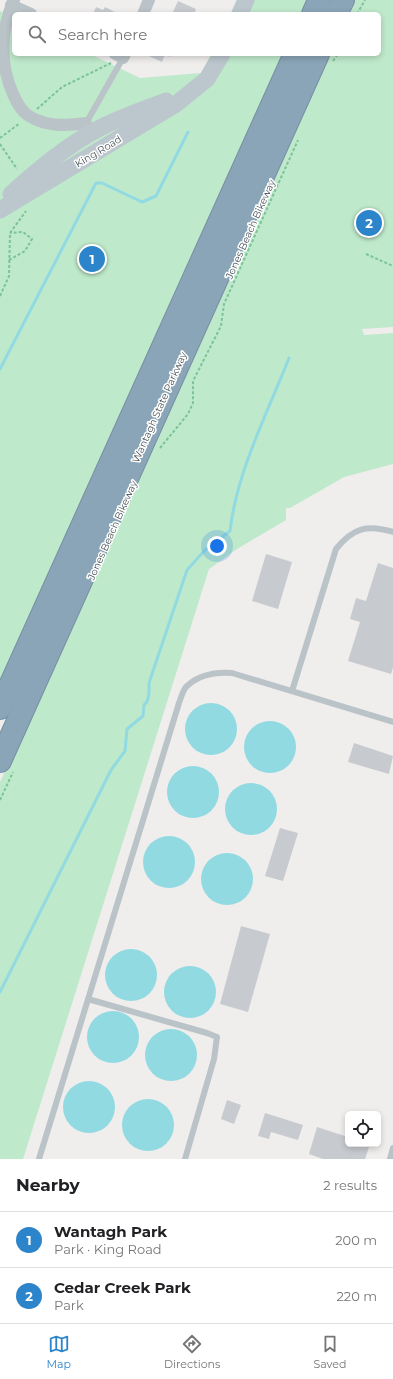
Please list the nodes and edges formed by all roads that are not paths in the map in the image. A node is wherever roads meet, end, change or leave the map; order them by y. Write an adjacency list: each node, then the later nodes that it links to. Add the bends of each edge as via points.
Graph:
1 (149, 0): 7 (street)
2 (246, 0): 8 (street)
3 (319, 0): 9 (highway)
4 (343, 0): 10 (highway)
5 (13, 2): 6 (street); 16 (street, via 3,48 4,67 8,84 20,108 29,116 49,124)
6 (28, 12)
7 (144, 12)
8 (241, 12)
9 (314, 12)
10 (337, 12)
11 (120, 56): 16 (lane)
12 (221, 56): 15 (street, King Road, via 207,79)
13 (293, 56): 22 (highway)
14 (325, 59): 24 (highway, Wantagh State Parkway)
15 (194, 91): 17 (street, King Road, via 101,127); 19 (street, King Road, via 146,123)
16 (86, 123): 17 (lane)
17 (72, 145): 18 (street, King Road)
18 (0, 203)
19 (0, 210)
20 (393, 532): 21 (lane, via 381,528 364,528 347,536 336,549)
21 (292, 691): 23 (lane); 25 (lane, via 232,673 215,672 200,677 186,686)
22 (0, 708)
23 (393, 722)
24 (8, 763)
25 (88, 999): 27 (lane); 28 (lane, via 217,1038 214,1059)
26 (393, 1148): 29 (lane)
27 (38, 1159)
28 (185, 1159)
29 (390, 1159)

